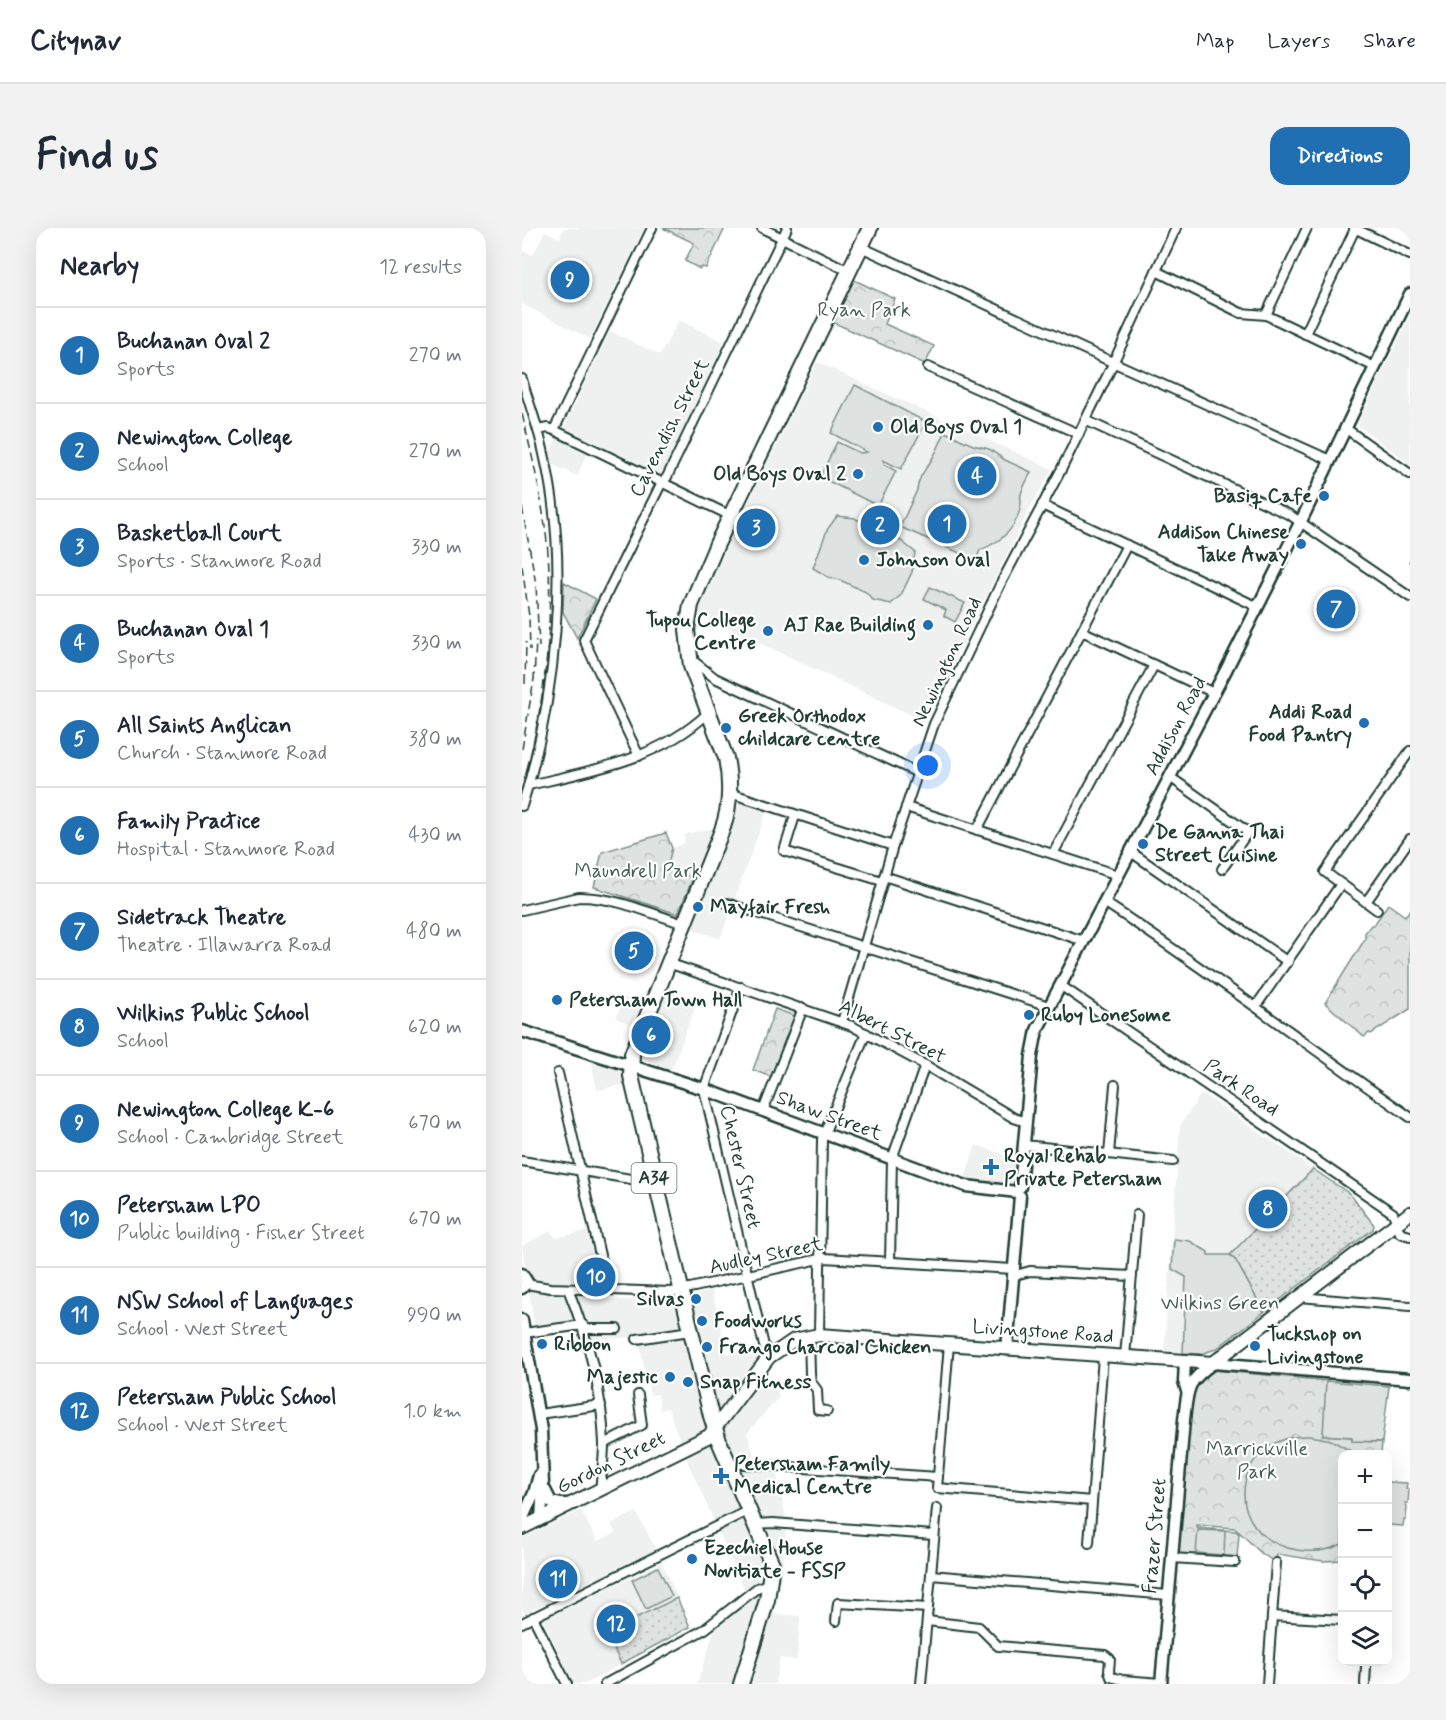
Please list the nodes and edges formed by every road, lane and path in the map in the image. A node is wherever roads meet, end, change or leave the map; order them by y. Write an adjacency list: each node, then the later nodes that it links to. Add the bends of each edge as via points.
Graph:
1 (652, 228): 23 (street)
2 (762, 228): 8 (street)
3 (787, 228): 8 (street, Cavendish Street)
4 (870, 228): 9 (highway, A34)
5 (1176, 228): 11 (street, Newington Road)
6 (1307, 228): 14 (street)
7 (1355, 228): 10 (street); 15 (street)
8 (782, 238): 12 (street); 27 (street, Cavendish Street)
9 (861, 247): 12 (highway, A34); 16 (street)
10 (1410, 255)
11 (1156, 271): 14 (street, via 1241,313); 16 (street, Newington Road)
12 (849, 272): 29 (highway, A34)
13 (1410, 294): 18 (main road, Addison Road)
14 (1266, 315): 15 (street)
15 (1305, 334): 18 (street)
16 (1113, 362): 20 (street, Newington Road); 25 (street)
17 (927, 367): 24 (street)
18 (1375, 367): 21 (main road, Addison Road)
19 (522, 379): 22 (street)
20 (1085, 420): 24 (street, Newington Road); 30 (street)
21 (1345, 428): 25 (main road, Addison Road); 26 (street)
22 (538, 430): 23 (street); 45 (street, via 552,504 556,622 555,647)
23 (554, 430): 27 (street)
24 (1079, 434): 28 (street, Newington Road)
25 (1330, 460): 30 (main road, Addison Road)
26 (1410, 474)
27 (663, 482): 29 (street); 42 (street, Cavendish Street, via 584,644)
28 (1042, 505): 31 (street); 43 (street, Newington Road, via 948,692)
29 (731, 516): 35 (highway, A34, via 691,605 687,630)
30 (1300, 521): 32 (street); 33 (main road, Addison Road)
31 (1127, 545): 33 (street); 34 (street)
32 (1410, 597)
33 (1258, 607): 39 (main road, Addison Road)
34 (1082, 631): 36 (street); 50 (street)
35 (690, 658): 37 (street); 38 (highway, A34)
36 (1154, 665): 39 (street); 54 (street)
37 (715, 678): 38 (street); 43 (street)
38 (698, 684): 40 (highway, A34)
39 (1214, 693): 44 (main road, Addison Road)
40 (710, 718): 42 (street); 46 (highway, A34, via 726,758)
41 (1410, 751): 58 (street, via 1325,872)
42 (639, 756): 45 (street)
43 (918, 773): 48 (street, Newington Road)
44 (1170, 777): 53 (main road, Addison Road); 55 (street, via 1248,832)
45 (529, 785): 47 (street)
46 (730, 793): 49 (street); 64 (highway, A34, via 725,821)
47 (522, 806)
48 (906, 807): 50 (street); 52 (street, Newington Road)
49 (795, 816): 52 (street); 57 (street, via 784,851)
50 (977, 830): 54 (street)
51 (1410, 839): 60 (street)
52 (893, 846): 57 (street, Newington Road)
53 (1131, 852): 56 (main road, Addison Road); 67 (street)
54 (1053, 854): 56 (street)
55 (1222, 869)
56 (1118, 875): 59 (main road, Addison Road)
57 (883, 879): 65 (street); 66 (street, Newington Road)
58 (1341, 884): 60 (street); 67 (street)
59 (1104, 902): 65 (main road, Addison Road); 72 (street)
60 (1366, 902): 63 (street)
61 (726, 903): 66 (street)
62 (522, 910): 64 (street, via 588,897)
63 (1377, 910)
64 (684, 924): 68 (highway, A34)
65 (1084, 941): 69 (main road, Addison Road)
66 (864, 947): 71 (street); 74 (street, Newington Road)
67 (1288, 962): 72 (street)
68 (668, 963): 70 (street, Albert Street); 77 (highway, A34)
69 (1060, 985): 71 (main road, Addison Road); 96 (street, Park Road, via 1393,1213)
70 (741, 987): 73 (street, Albert Street); 81 (street, Chester Street)
71 (1049, 1006): 84 (main road, Addison Road, via 1033,1044)
72 (1256, 1006): 83 (street)
73 (803, 1008): 74 (street, Albert Street); 82 (street)
74 (842, 1022): 76 (street, Albert Street)
75 (522, 1031): 77 (main road, Shaw Street)
76 (866, 1033): 78 (street, Albert Street); 85 (street)
77 (630, 1065): 81 (main road, Shaw Street); 92 (highway, A34)
78 (925, 1065): 84 (street, Albert Street); 88 (street)
79 (558, 1073): 91 (street)
80 (1115, 1085): 87 (street)
81 (704, 1089): 82 (main road, Shaw Street); 101 (street, Chester Street)
82 (763, 1111): 85 (main road, Shaw Street)
83 (1410, 1117)
84 (1026, 1122): 86 (main road, Addison Road)
85 (825, 1134): 88 (main road, Shaw Street); 98 (street)
86 (1024, 1145): 87 (street); 93 (main road, Addison Road)
87 (1109, 1154): 90 (street)
88 (892, 1159): 93 (main road, Shaw Street, via 972,1188); 99 (street)
89 (522, 1161): 91 (street)
90 (1173, 1161)
91 (580, 1171): 92 (street); 105 (street)
92 (656, 1183): 106 (highway, A34)
93 (1019, 1191): 100 (main road, Addison Road)
94 (1410, 1213): 96 (main road)
95 (1137, 1215): 102 (street)
96 (1397, 1222): 97 (street, Park Road, via 1401,1234); 107 (main road)
97 (1410, 1236)
98 (820, 1258): 99 (street, Audley Street); 101 (street, Audley Street); 114 (street)
99 (890, 1262): 100 (street, Audley Street)
100 (1013, 1272): 102 (street, Audley Street); 117 (main road, Addison Road)
101 (748, 1276): 106 (street, Audley Street); 119 (street, Chester Street)
102 (1132, 1276): 120 (street)
103 (523, 1282): 104 (street, Audley Street)
104 (568, 1289): 105 (street, Audley Street); 110 (street)
105 (608, 1290): 106 (street, Audley Street)
106 (680, 1291): 112 (highway, A34)
107 (1299, 1298): 108 (street); 122 (main road)
108 (1410, 1306)
109 (522, 1320): 113 (main road)
110 (584, 1327): 111 (street); 113 (street); 126 (street)
111 (617, 1329)
112 (690, 1331): 115 (street); 129 (highway, A34)
113 (524, 1333): 128 (main road)
114 (814, 1336): 116 (main road, Livingstone Road); 119 (main road, Livingstone Road, via 794,1340); 127 (street, via 811,1382 818,1390 818,1410)
115 (637, 1339)
116 (949, 1344): 117 (main road, Livingstone Road); 133 (street)
117 (1007, 1348): 118 (main road, Livingstone Road)
118 (1103, 1356): 120 (main road, Livingstone Road); 137 (street)
119 (769, 1357): 129 (main road, Livingstone Road)
120 (1125, 1357): 121 (main road, Livingstone Road)
121 (1185, 1361): 122 (main road, Livingstone Road); 124 (main road, Frazer Street)
122 (1213, 1363): 123 (main road, Livingstone Road); 124 (main road, via 1192,1380)
123 (1410, 1379)
124 (1187, 1392): 147 (main road, Frazer Street)
125 (638, 1395): 130 (street, via 642,1425)
126 (601, 1405): 128 (street); 130 (street)
127 (827, 1411)
128 (539, 1414): 131 (main road)
129 (715, 1428): 132 (highway, A34); 135 (main road, Gordon Street, via 705,1438)
130 (604, 1444): 135 (street)
131 (542, 1463): 134 (main road); 136 (main road)
132 (729, 1463): 133 (street); 140 (highway, A34)
133 (938, 1477): 137 (street, via 937,1488)
134 (543, 1485): 138 (main road, via 550,1502); 141 (main road)
135 (600, 1490): 138 (main road, Gordon Street)
136 (534, 1493): 141 (main road, via 536,1514); 142 (main road)
137 (1092, 1501): 146 (street)
138 (571, 1504): 141 (main road, Gordon Street)
139 (937, 1508): 145 (street)
140 (749, 1510): 143 (highway, A34); 155 (street)
141 (541, 1519): 144 (main road, Gordon Street)
142 (522, 1520)
143 (755, 1524): 145 (street); 151 (highway, A34, via 772,1564)
144 (522, 1528)
145 (933, 1535): 150 (street)
146 (1089, 1544)
147 (1172, 1558): 148 (street); 152 (main road, Frazer Street)
148 (1235, 1562)
149 (1276, 1563): 154 (street)
150 (931, 1575): 152 (street); 153 (street)
151 (770, 1582): 163 (street, via 705,1629); 164 (highway, A34)
152 (1168, 1595): 161 (main road, Frazer Street)
153 (928, 1608): 157 (street, via 838,1603); 158 (street)
154 (1272, 1616): 156 (street); 166 (street)
155 (533, 1617): 159 (street); 162 (street)
156 (1338, 1620)
157 (836, 1621)
158 (927, 1621): 161 (street, via 979,1627 998,1646 1105,1655 1110,1659 1109,1673 1116,1679); 165 (street)
159 (522, 1623)
160 (1366, 1666): 167 (street)
161 (1161, 1683)
162 (567, 1684)
163 (605, 1684)
164 (741, 1684)
165 (921, 1684)
166 (1267, 1684)
167 (1365, 1684)

